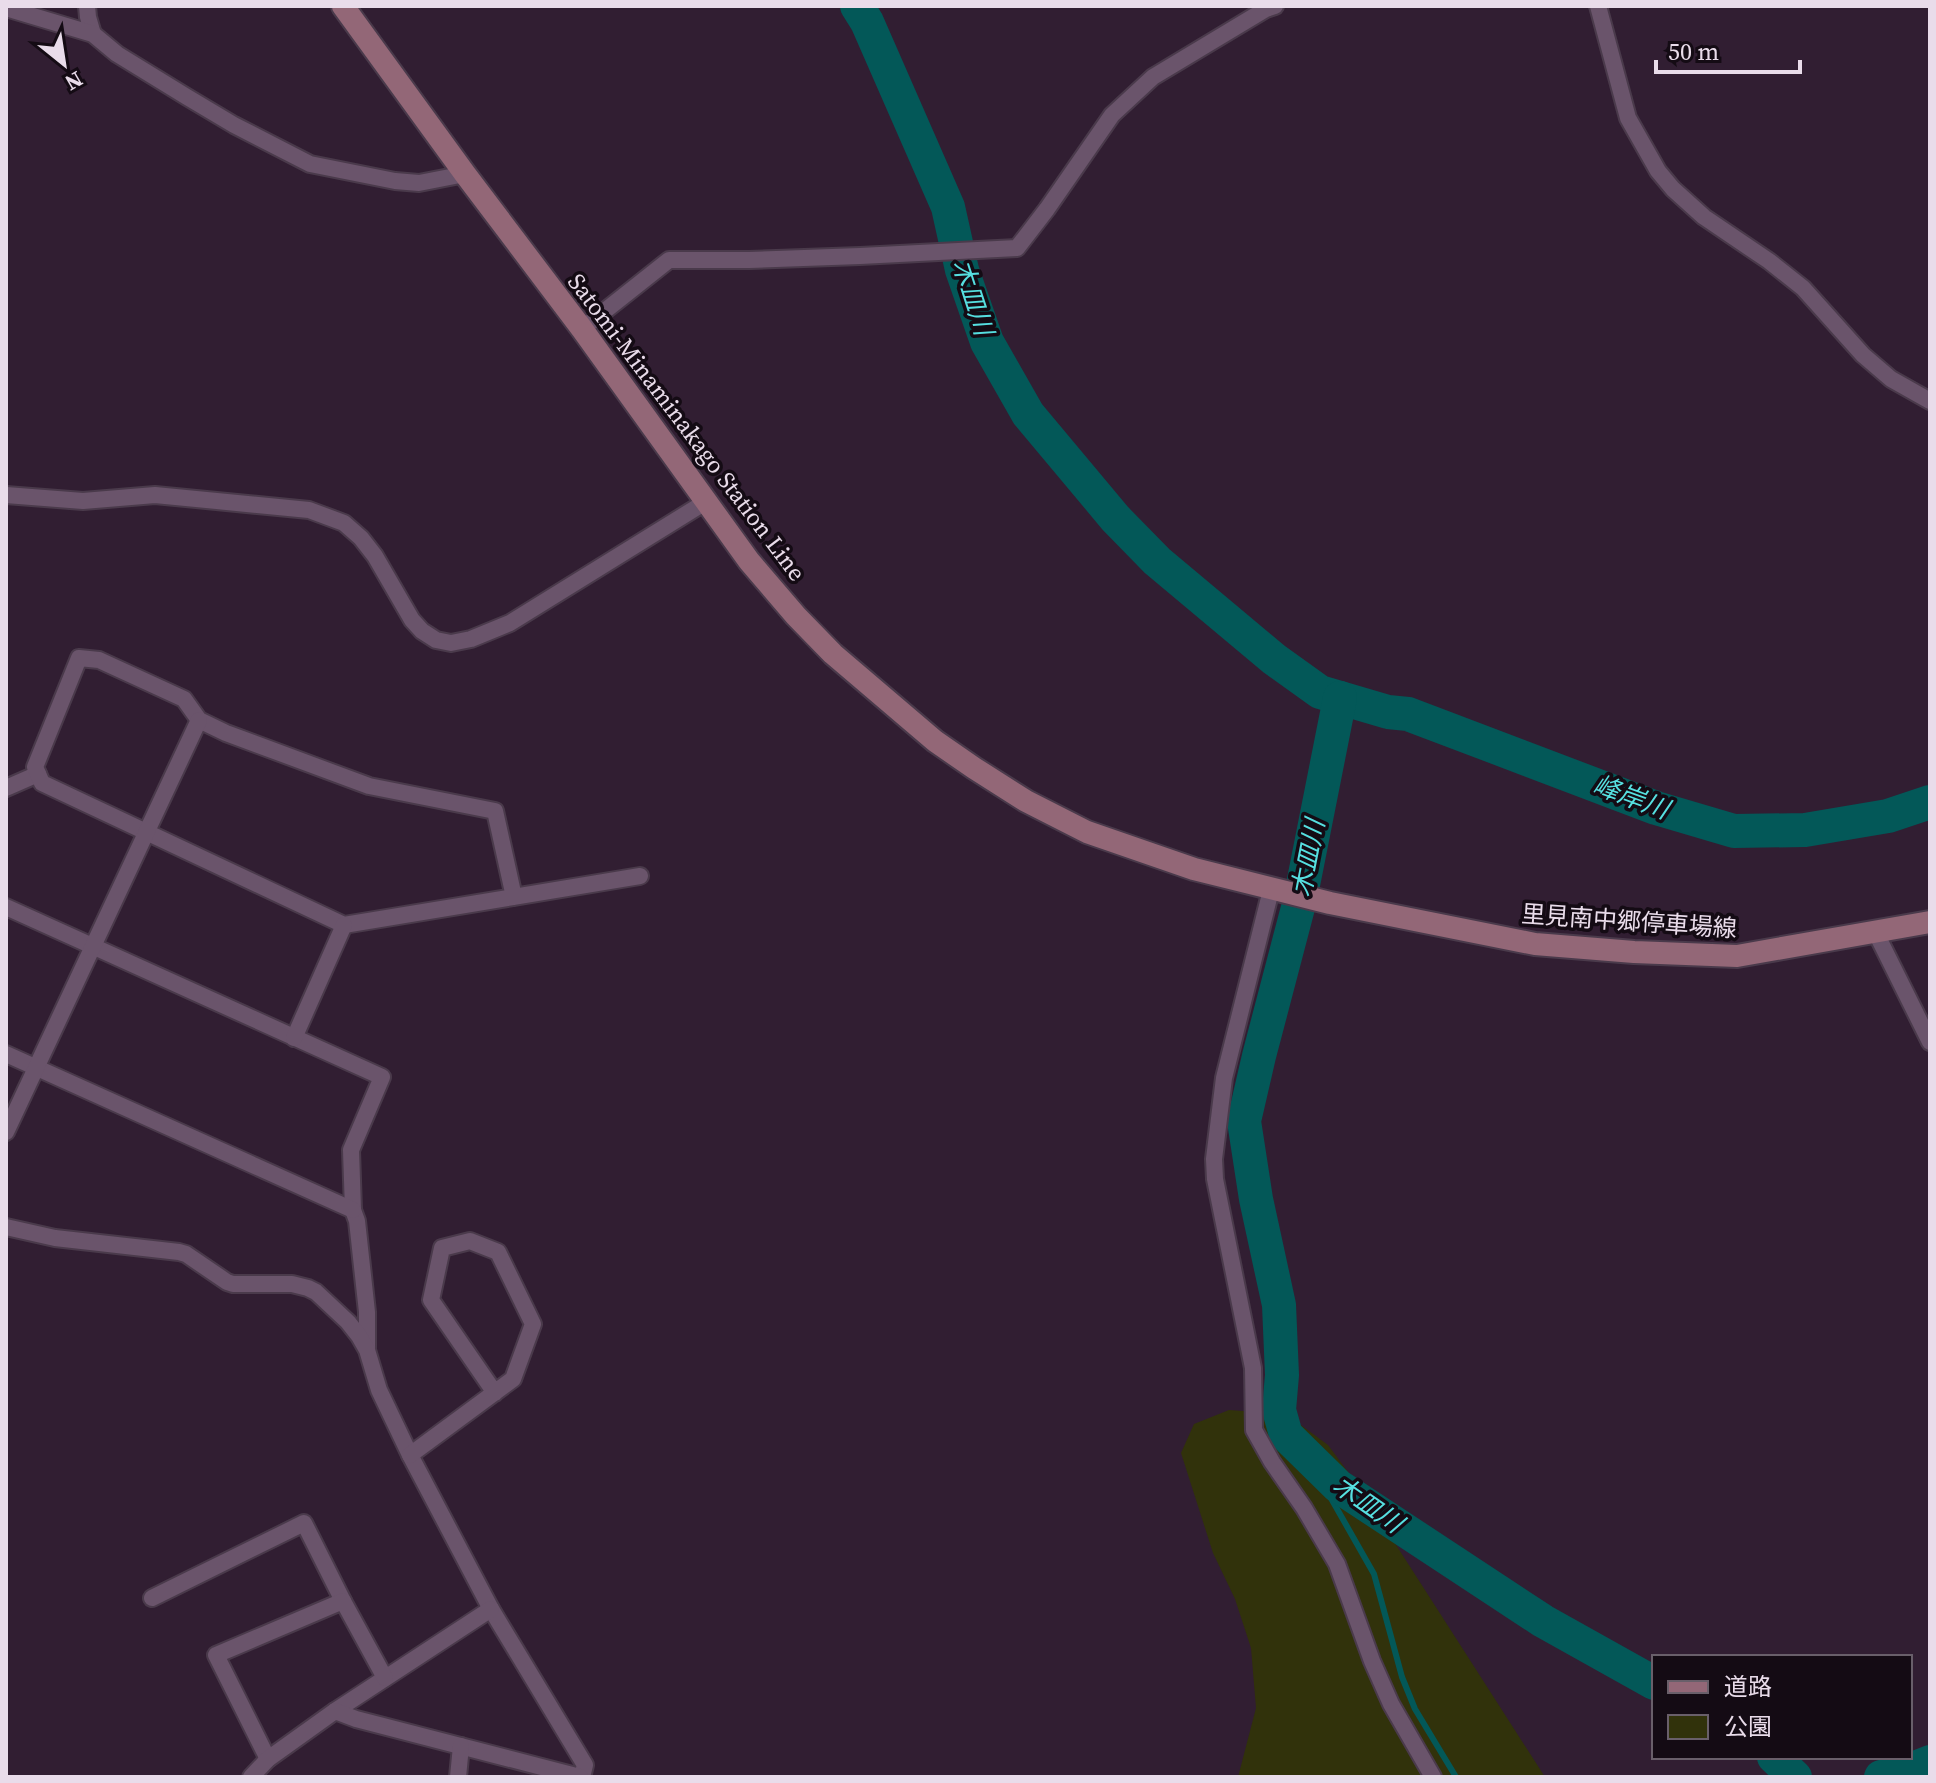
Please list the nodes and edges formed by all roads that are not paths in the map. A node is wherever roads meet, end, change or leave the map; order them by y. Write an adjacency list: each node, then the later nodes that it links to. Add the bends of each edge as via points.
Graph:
1 (87, 6): 6 (street)
2 (343, 6): 7 (main road, Satomi-Minaminakago Station Line)
3 (1275, 6): 8 (street, via 1153,77 1112,115 1017,248 669,260)
4 (1598, 6): 9 (street, via 1628,118 1673,189 1803,288 1891,379)
5 (6, 8): 6 (street)
6 (93, 34): 7 (street, via 234,125 310,164 419,183)
7 (465, 174): 8 (main road, Satomi-Minaminakago Station Line)
8 (582, 329): 11 (main road, Satomi-Minaminakago Station Line)
9 (1930, 401)
10 (6, 495): 11 (street, via 83,501 155,495 309,510 344,523 361,538 412,620 436,640 451,643 510,623)
11 (707, 501): 17 (main road, Satomi-Minaminakago Station Line, via 749,561 833,654 974,768 1087,832)
12 (199, 720): 13 (street, via 184,699 99,660 79,658 35,767); 15 (street); 18 (street, via 369,786 495,811)
13 (38, 774): 14 (street); 15 (street, via 42,783)
14 (6, 788)
15 (146, 832): 21 (street); 23 (street)
16 (640, 876): 18 (street)
17 (1276, 890): 22 (main road, 里見南中郷停車場線, via 1535,944 1634,952 1737,956); 44 (street, via 1224,1078 1214,1159 1253,1368 1254,1430 1337,1564 1385,1690)
18 (514, 897): 21 (street)
19 (6, 907): 23 (street)
20 (1930, 922): 22 (main road, 里見南中郷停車場線)
21 (344, 925): 24 (street)
22 (1875, 931): 25 (street)
23 (93, 946): 24 (street); 27 (street)
24 (294, 1038): 29 (street, via 382,1077 351,1150)
25 (1930, 1042)
26 (6, 1054): 27 (street)
27 (36, 1068): 28 (street); 29 (street)
28 (6, 1132)
29 (353, 1210): 31 (street)
30 (6, 1227): 31 (street, via 179,1252 233,1284 308,1288 348,1322)
31 (367, 1350): 33 (street, via 379,1390)
32 (495, 1393): 32 (street, via 513,1379 533,1324 498,1252 470,1241 442,1248 431,1300); 33 (street)
33 (410, 1455): 36 (street)
34 (152, 1598): 35 (street, via 304,1523)
35 (343, 1601): 37 (street); 40 (street, via 216,1655)
36 (491, 1609): 37 (street); 43 (street, via 585,1765)
37 (385, 1678): 38 (street)
38 (335, 1711): 39 (street); 40 (street)
39 (461, 1746): 42 (street); 43 (street)
40 (268, 1759): 41 (street)
41 (251, 1777)
42 (458, 1777)
43 (581, 1777)
44 (1433, 1777)

